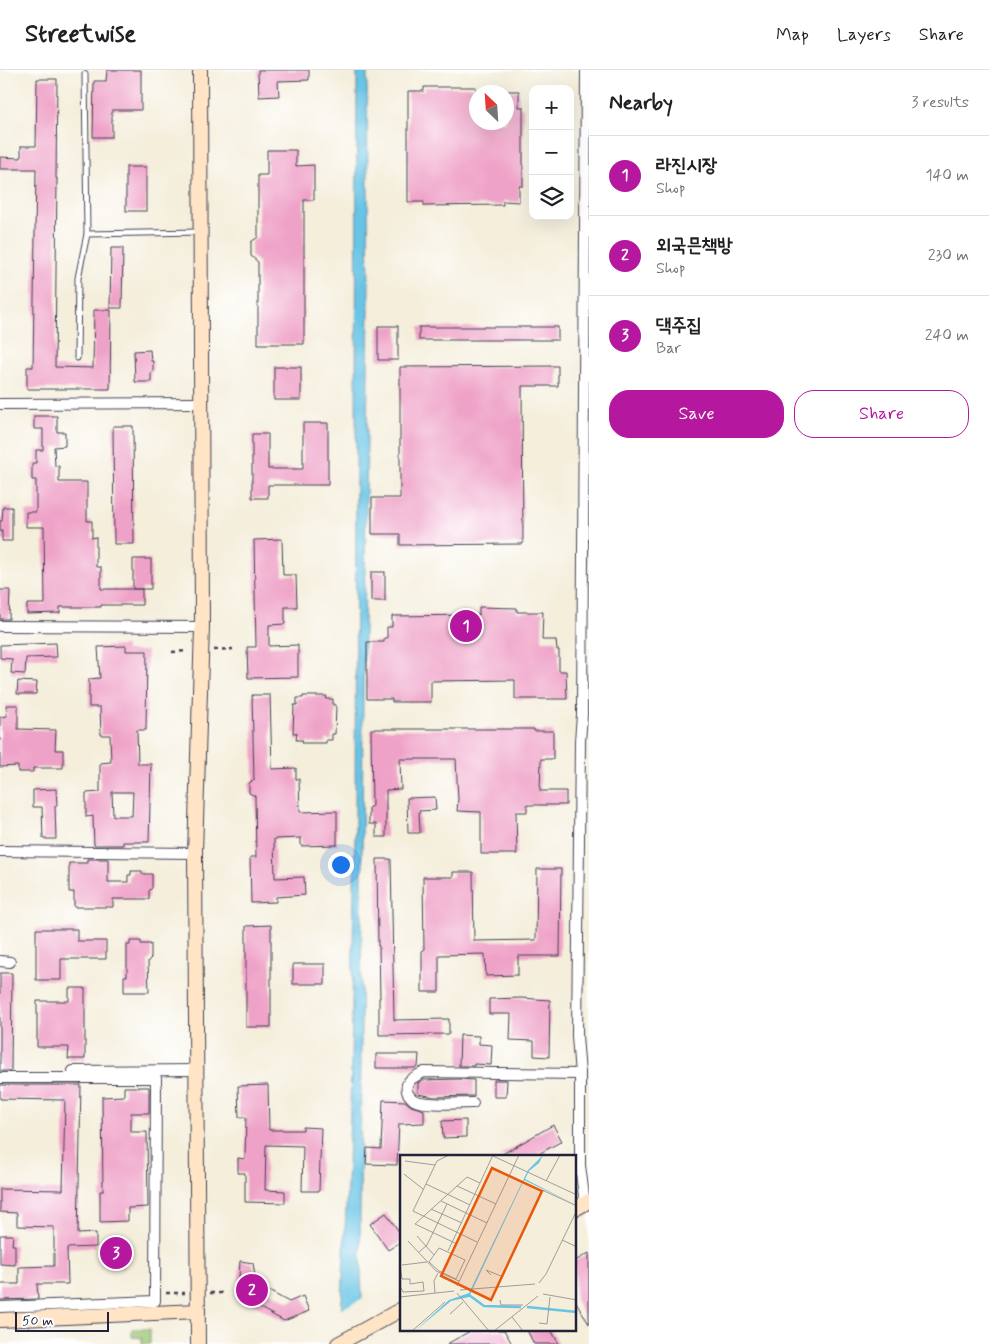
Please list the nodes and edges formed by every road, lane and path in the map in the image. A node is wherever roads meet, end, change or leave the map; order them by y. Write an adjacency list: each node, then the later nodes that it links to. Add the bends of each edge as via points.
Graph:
1 (200, 70): 4 (street)
2 (586, 70): 9 (street)
3 (85, 74): 5 (lane)
4 (200, 232): 5 (lane); 7 (street)
5 (87, 234): 6 (lane, via 78,278)
6 (77, 358)
7 (201, 403): 8 (street); 11 (street)
8 (0, 404)
9 (586, 580): 12 (street)
10 (0, 626): 11 (street)
11 (202, 627): 14 (street)
12 (585, 715): 17 (street, via 580,741 577,1036)
13 (0, 851): 14 (street)
14 (195, 853): 15 (street)
15 (197, 1070): 16 (street); 23 (street)
16 (32, 1071)
17 (580, 1074): 19 (street, via 424,1072 407,1085 407,1092 413,1100); 20 (street)
18 (0, 1078): 21 (street, via 156,1078 156,1098 155,1301)
19 (473, 1103)
20 (583, 1205)
21 (0, 1307)
22 (400, 1310): 26 (street)
23 (198, 1311): 24 (street); 25 (street)
24 (0, 1320)
25 (198, 1344)
26 (338, 1344)

